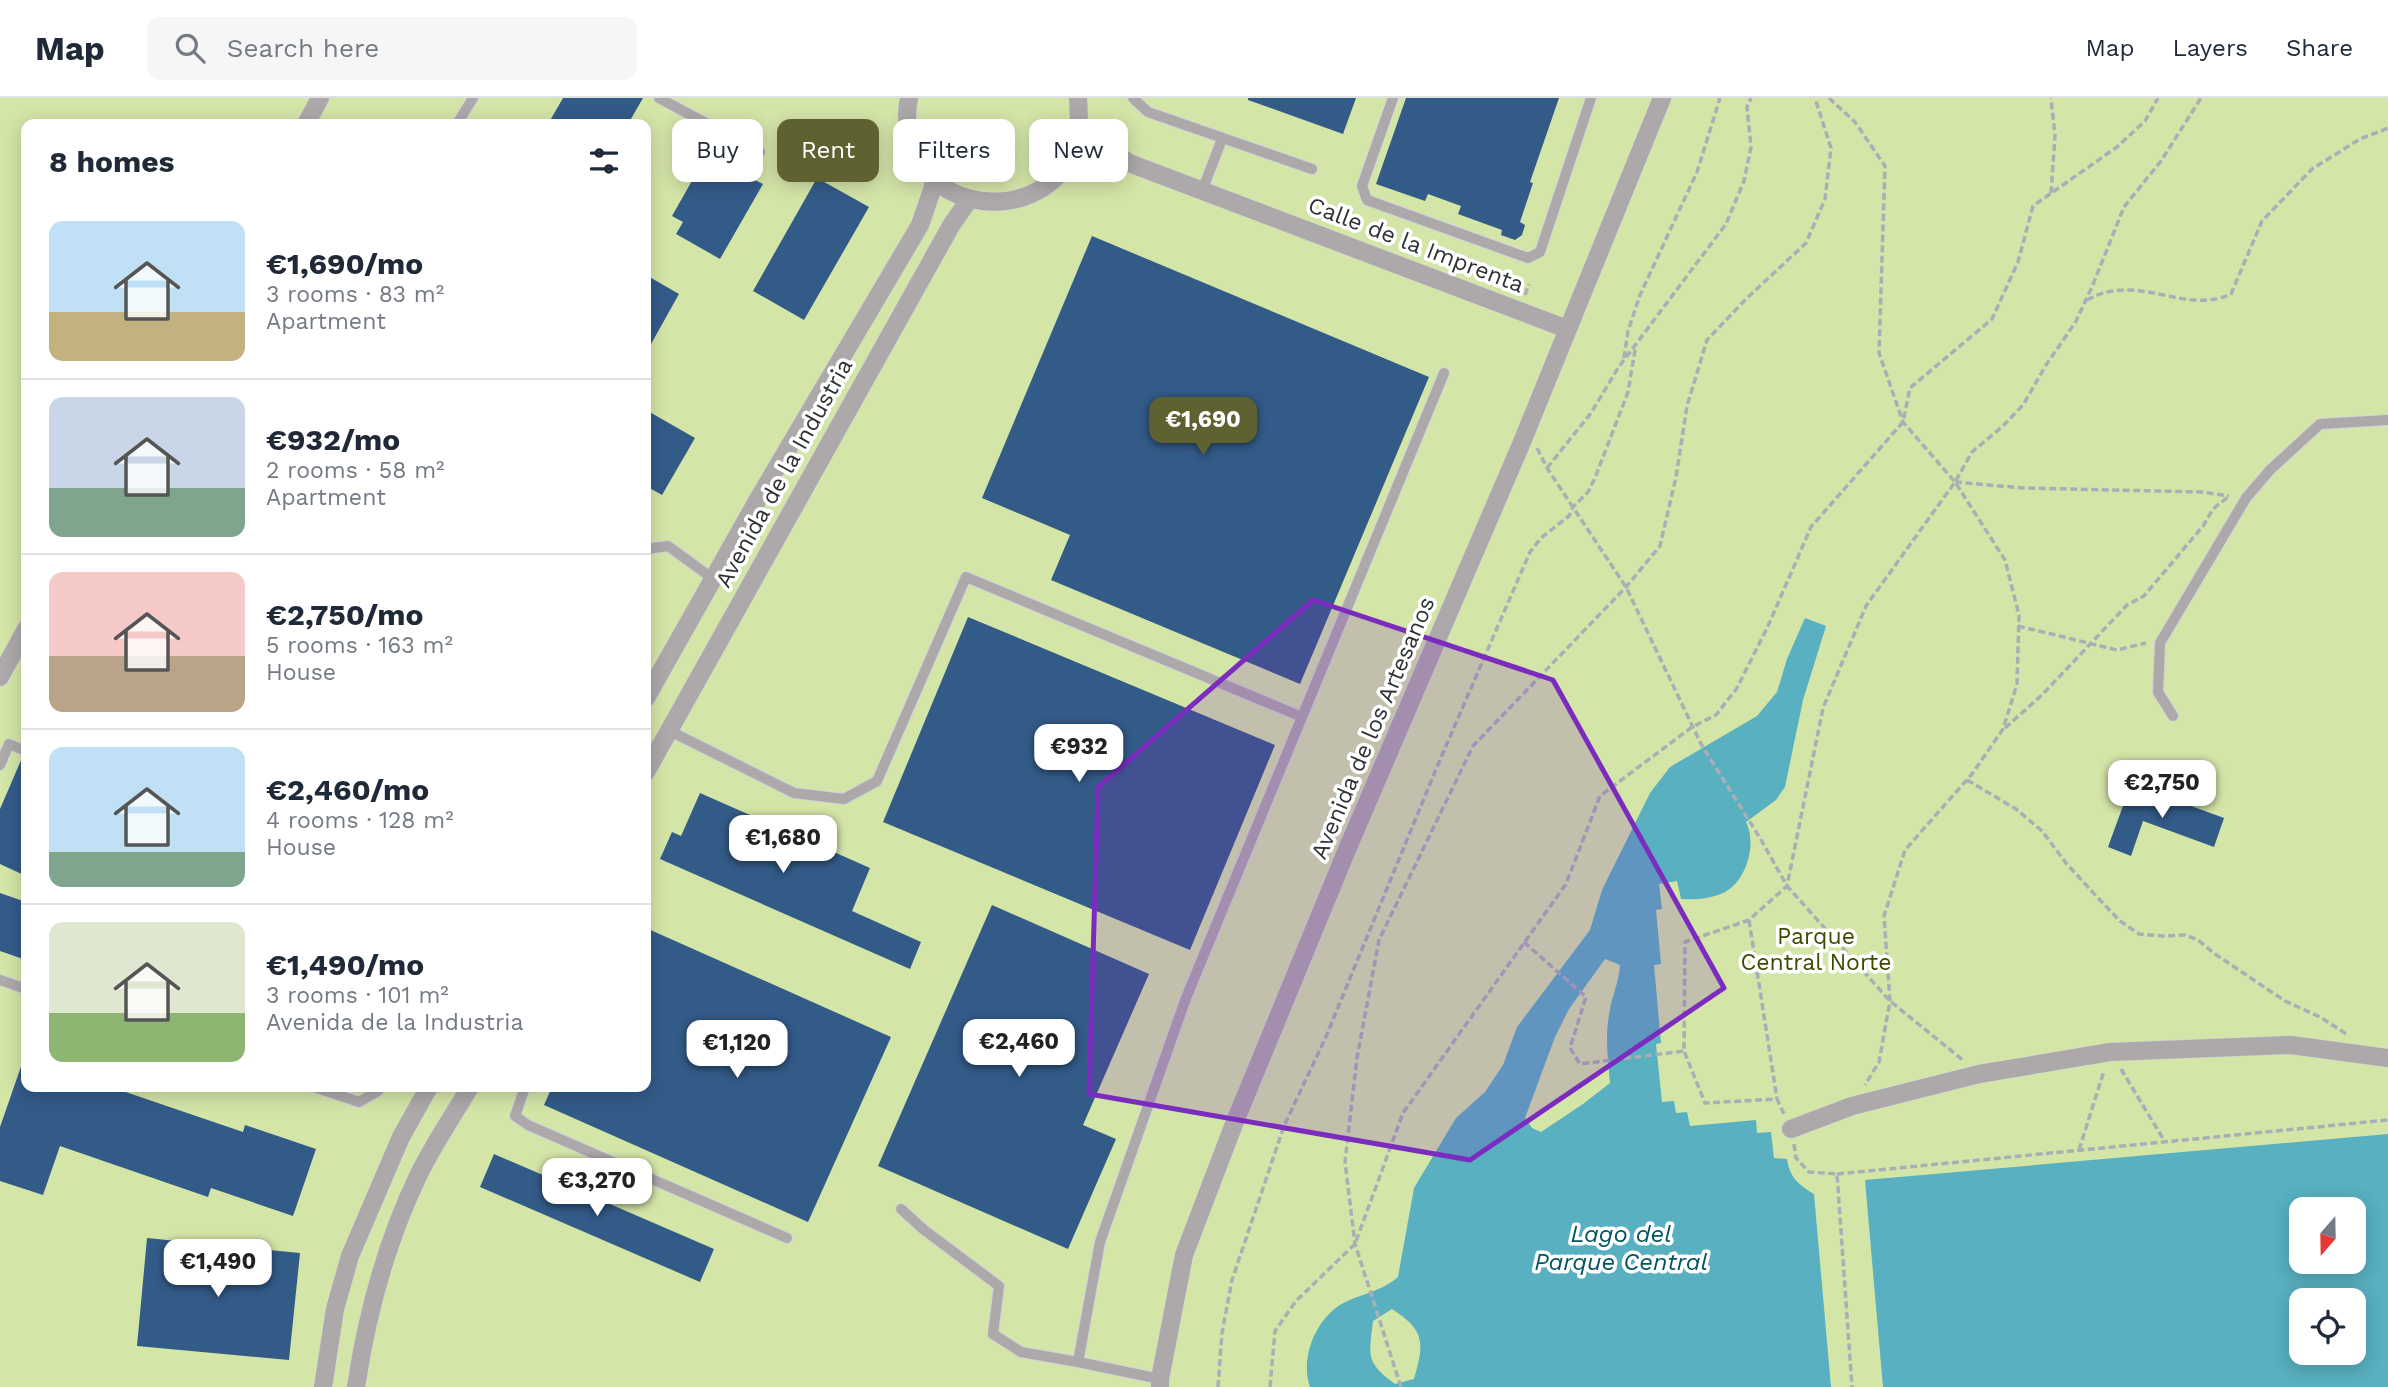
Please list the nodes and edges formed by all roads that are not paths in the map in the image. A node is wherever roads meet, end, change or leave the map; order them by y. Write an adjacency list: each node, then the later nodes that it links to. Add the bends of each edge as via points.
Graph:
1 (320, 98): 9 (street)
2 (473, 98): 10 (lane)
3 (659, 98): 11 (lane)
4 (1077, 98): 12 (street)
5 (1133, 98): 13 (lane, via 1148,112)
6 (1393, 98): 7 (lane, via 1362,186 1367,200 1528,258 1539,251)
7 (1591, 98)
8 (1662, 98): 21 (street, Avenida de los Artesanos)
9 (309, 119)
10 (460, 119)
11 (698, 119)
12 (1078, 119)
13 (1222, 139): 15 (lane); 19 (lane)
14 (1129, 163): 19 (street, Calle de la Imprenta)
15 (1312, 169)
16 (935, 182): 25 (street, Avenida de la Industria, via 920,225)
17 (936, 182): 20 (street)
18 (1049, 182): 20 (street, via 1021,199 995,204)
19 (1202, 191): 21 (street, Calle de la Imprenta)
20 (969, 200): 31 (street, Avenida de la Industria)
21 (1567, 329): 47 (street, Avenida de los Artesanos, via 1234,1124 1184,1255)
22 (1444, 373): 30 (lane)
23 (2388, 421): 29 (lane, via 2320,425 2246,498 2160,643 2158,692)
24 (651, 548): 25 (lane, via 668,546)
25 (712, 578): 28 (street, Avenida de la Industria)
26 (21, 638): 27 (street)
27 (0, 677)
28 (651, 689)
29 (2173, 716)
30 (1303, 717): 31 (lane, via 966,577 877,781 844,799 794,793); 46 (lane, via 1186,998 1100,1242)
31 (667, 730): 33 (street, Avenida de la Industria)
32 (21, 749): 34 (lane, via 9,744)
33 (651, 762)
34 (0, 765)
35 (0, 980): 36 (lane)
36 (21, 987)
37 (2388, 1058): 43 (street, via 2291,1045 2110,1052 1979,1074 1852,1106)
38 (329, 1092): 39 (lane, via 359,1102)
39 (377, 1092)
40 (426, 1092): 48 (street, via 401,1137 350,1256 335,1308)
41 (467, 1092): 49 (street, via 418,1175 381,1266)
42 (523, 1092): 45 (lane, via 515,1116 528,1125)
43 (1791, 1129)
44 (901, 1209): 46 (lane, via 999,1286 993,1334 1021,1352)
45 (787, 1238)
46 (1078, 1362): 47 (lane)
47 (1160, 1383)
48 (323, 1387)
49 (356, 1387)

